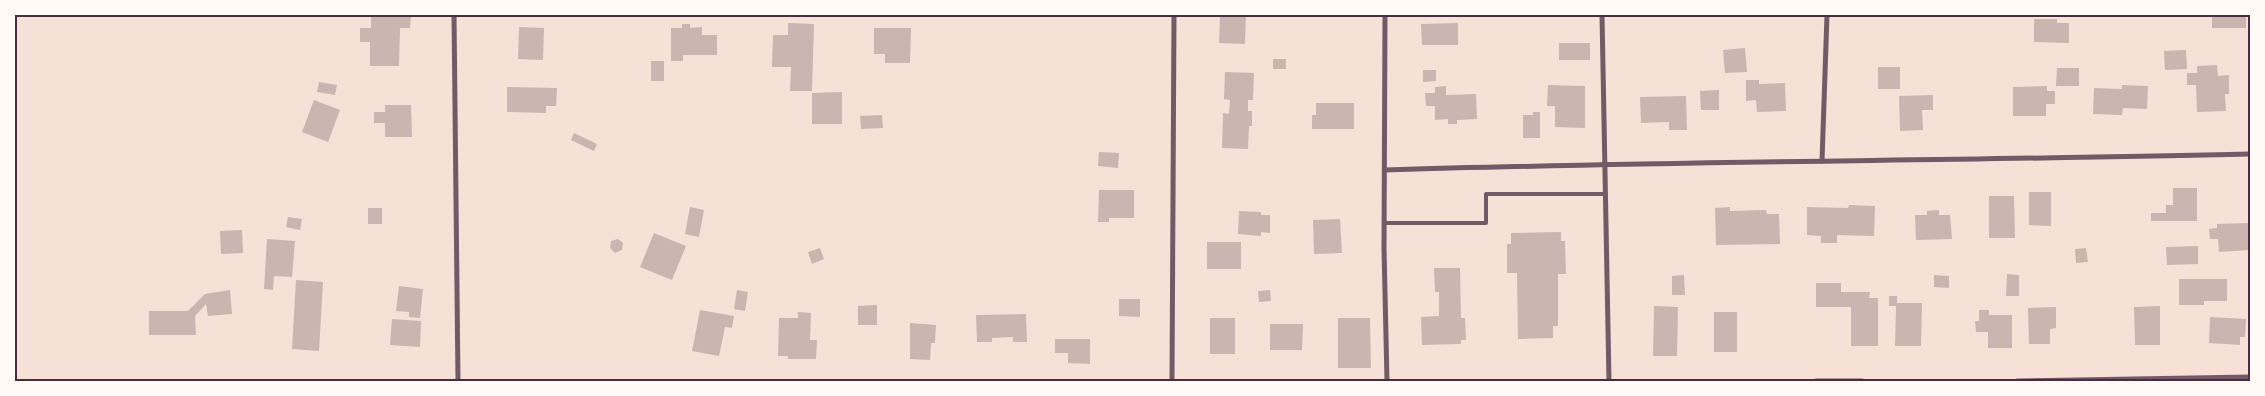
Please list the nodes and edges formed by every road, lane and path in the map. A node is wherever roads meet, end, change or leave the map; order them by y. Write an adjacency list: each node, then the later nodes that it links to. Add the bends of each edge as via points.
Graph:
1 (454, 15): 13 (street)
2 (1174, 15): 14 (street)
3 (1385, 15): 9 (street)
4 (1602, 15): 8 (street)
5 (1827, 15): 7 (street)
6 (2250, 154): 7 (street)
7 (1822, 161): 8 (street)
8 (1605, 163): 9 (street); 10 (street)
9 (1385, 170): 11 (street)
10 (1605, 194): 11 (lane, via 1486,194 1486,223); 16 (street)
11 (1384, 223): 15 (street)
12 (2250, 377): 20 (street)
13 (458, 381)
14 (1172, 381)
15 (1387, 381)
16 (1609, 381)
17 (1816, 381): 18 (street)
18 (1831, 381): 19 (street)
19 (1862, 381)
20 (2017, 381)

